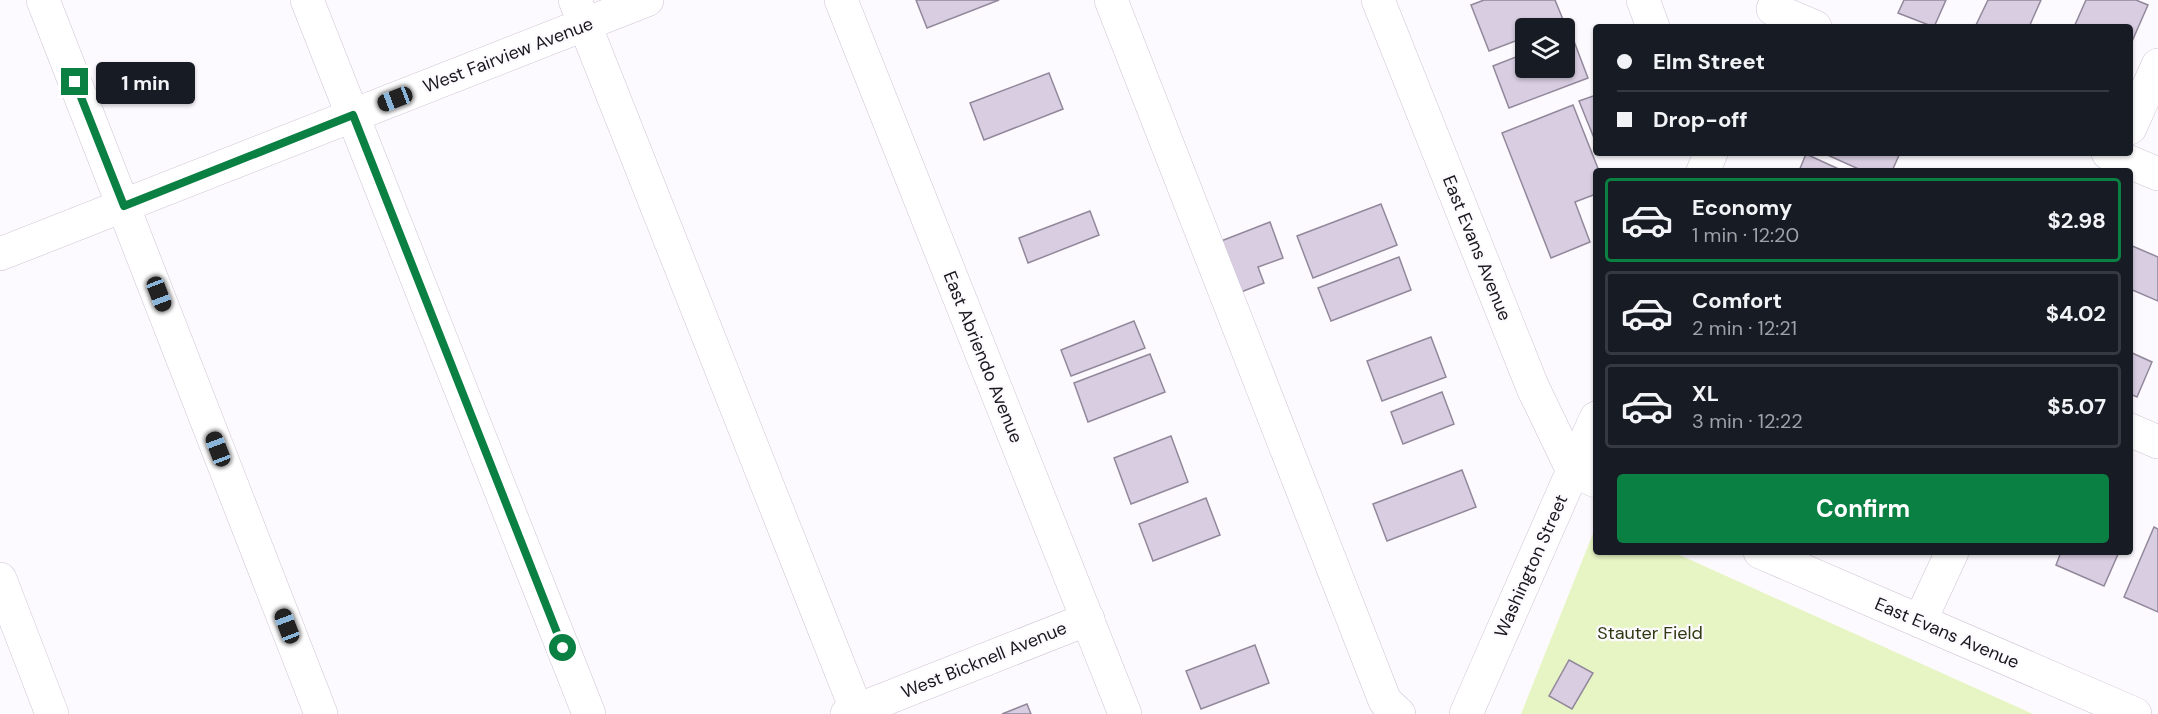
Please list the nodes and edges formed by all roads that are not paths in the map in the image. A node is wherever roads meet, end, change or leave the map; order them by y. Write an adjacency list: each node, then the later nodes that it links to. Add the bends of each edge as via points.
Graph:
1 (43, 0): 17 (street)
2 (307, 0): 13 (street)
3 (647, 0): 8 (street, West Fairview Avenue)
4 (842, 0): 26 (street, East Abriendo Avenue)
5 (1111, 0): 33 (street, via 1384,701)
6 (1378, 0): 22 (street, East Evans Avenue, via 1533,388)
7 (1642, 0): 10 (street)
8 (580, 12): 13 (street, West Fairview Avenue); 28 (street)
9 (1772, 12): 11 (street)
10 (1652, 24)
11 (1806, 24)
12 (2158, 65): 14 (street)
13 (353, 115): 17 (street, West Fairview Avenue); 31 (street)
14 (2133, 118)
15 (2124, 156): 16 (street)
16 (2158, 174)
17 (124, 206): 18 (street, West Fairview Avenue); 30 (street)
18 (0, 254)
19 (2133, 431): 21 (street)
20 (1593, 434): 22 (street, Washington Street)
21 (2158, 442)
22 (1585, 476): 34 (street, Washington Street)
23 (1767, 555): 27 (street, East Evans Avenue)
24 (1951, 555): 27 (street)
25 (0, 579): 29 (street)
26 (1088, 619): 28 (street, West Bicknell Avenue); 32 (street, East Abriendo Avenue)
27 (1920, 621): 35 (street, East Evans Avenue)
28 (854, 713)
29 (52, 714)
30 (321, 714)
31 (589, 714)
32 (1125, 714)
33 (1399, 714)
34 (1466, 714)
35 (2135, 714)

